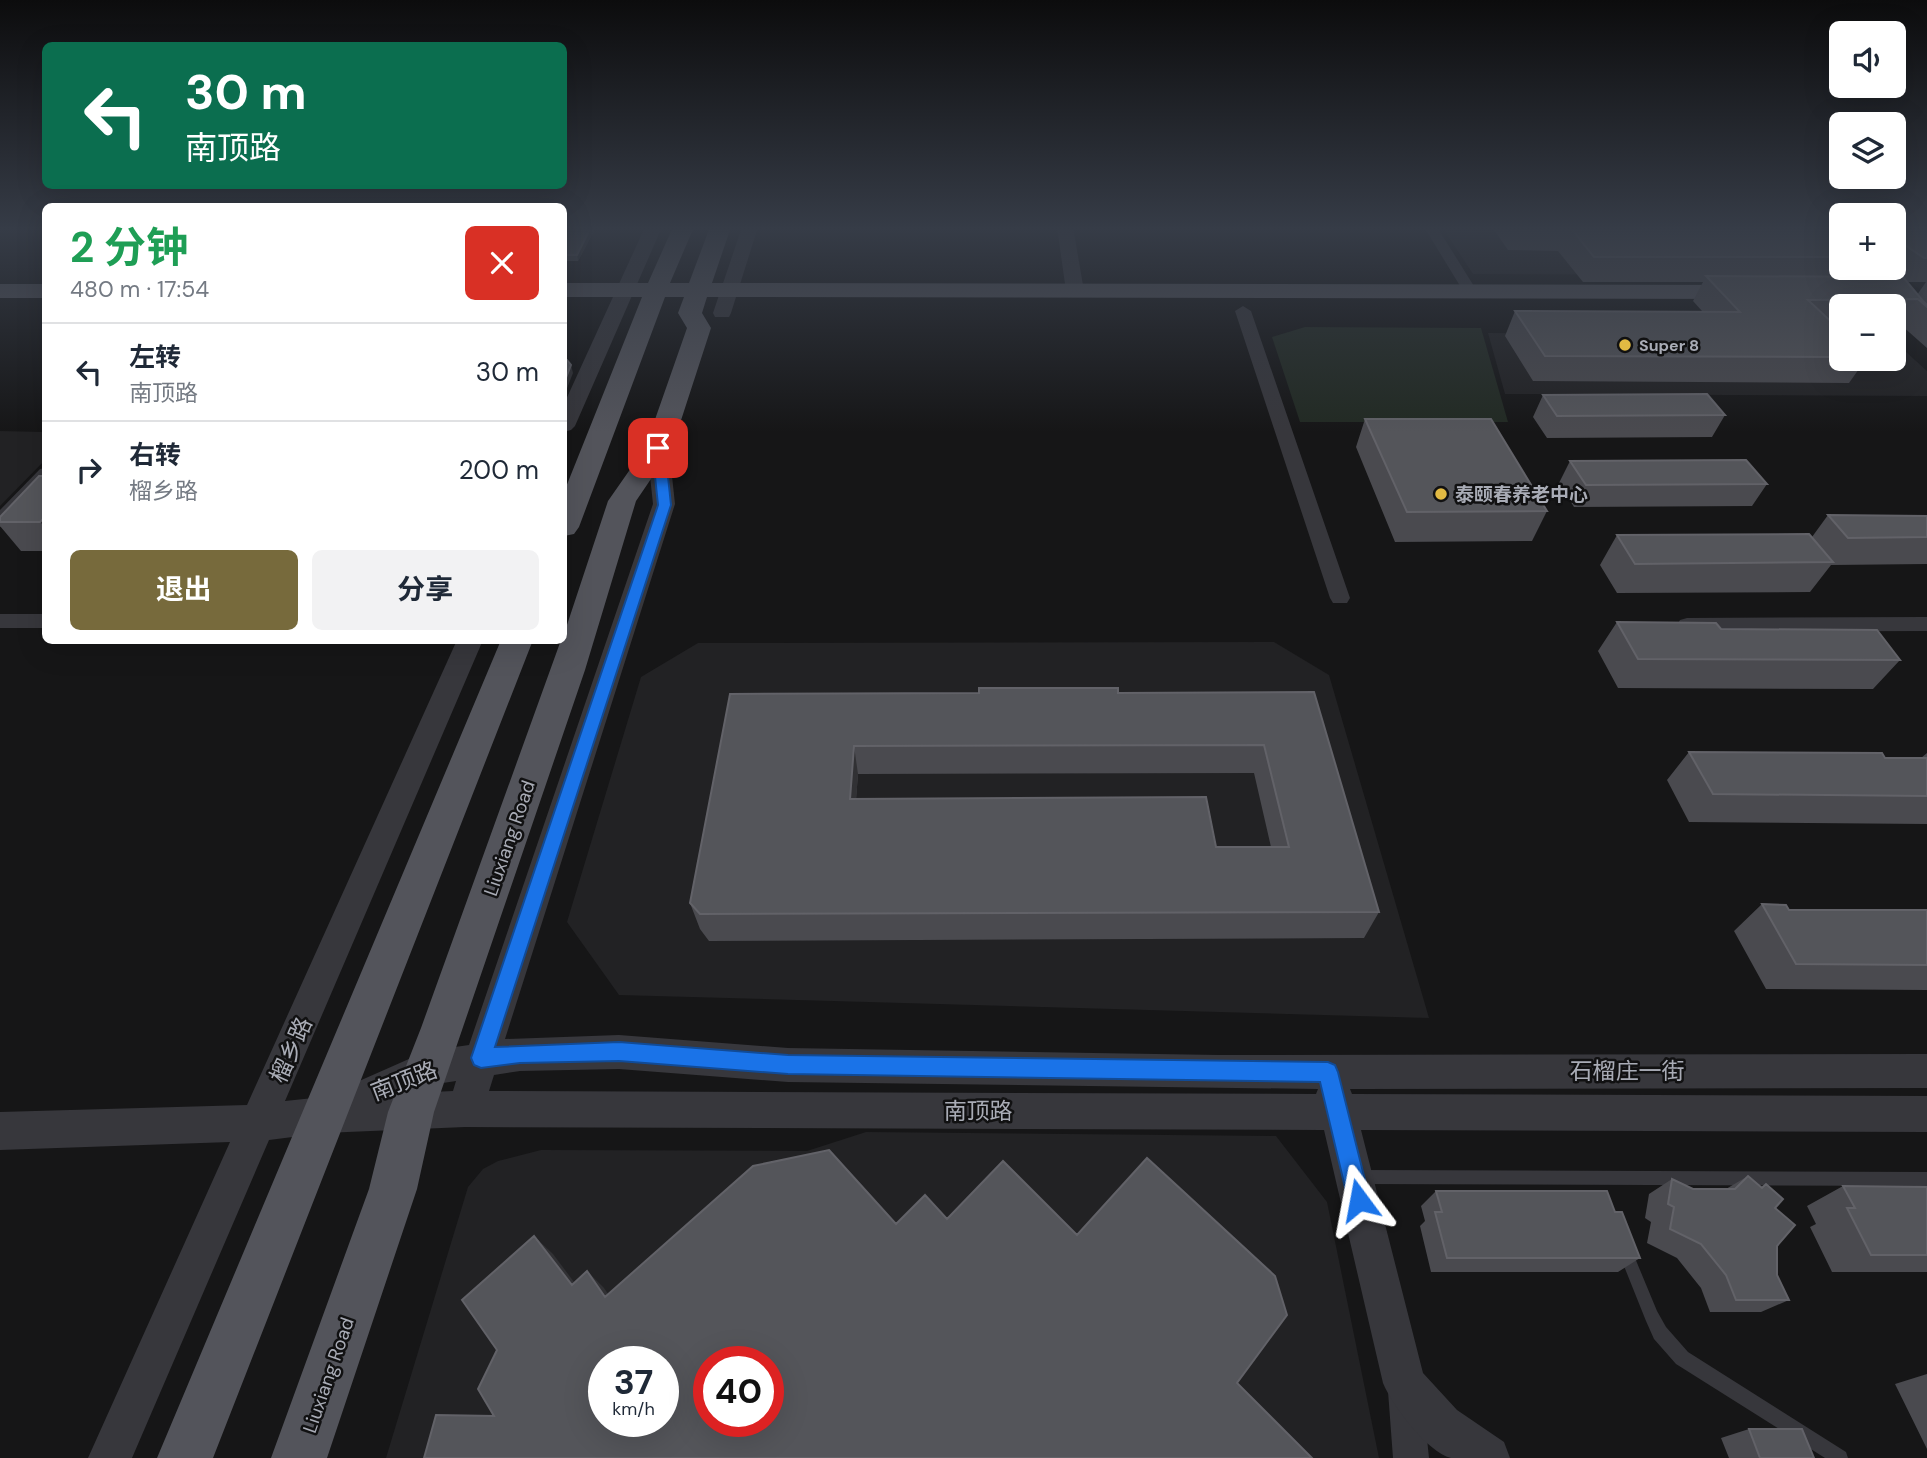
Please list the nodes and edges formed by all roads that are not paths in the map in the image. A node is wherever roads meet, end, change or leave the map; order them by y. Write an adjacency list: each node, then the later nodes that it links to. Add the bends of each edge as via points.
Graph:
1 (599, 295): 7 (main road)
2 (621, 295): 7 (street)
3 (654, 295): 8 (main road)
4 (706, 295): 12 (main road, Liuxiang Road)
5 (721, 295): 12 (main road)
6 (1576, 295): 13 (main road, via 1760,302)
7 (620, 298): 8 (main road); 11 (main road); 14 (street)
8 (652, 299): 12 (main road); 17 (main road)
9 (0, 304): 10 (main road)
10 (42, 304)
11 (567, 305)
12 (704, 305): 13 (main road, via 756,313); 15 (main road, Liuxiang Road)
13 (1243, 311): 19 (street)
14 (567, 419)
15 (658, 448): 26 (street, via 664,505); 27 (main road, Liuxiang Road, via 622,501 564,683)
16 (42, 477): 18 (street)
17 (567, 519)
18 (0, 521)
19 (1340, 598)
20 (0, 621): 21 (street)
21 (42, 621)
22 (1927, 624): 23 (street)
23 (1666, 625)
24 (468, 644): 35 (street, 榴乡路)
25 (515, 644): 34 (main road)
26 (481, 1058): 27 (street, 南顶路); 29 (street, 南顶路, via 619,1052 788,1065); 30 (street)
27 (427, 1068): 31 (main road, Liuxiang Road); 34 (street, 南顶路)
28 (1927, 1071): 29 (street, 石榴庄一街)
29 (1328, 1072): 32 (street)
30 (465, 1109): 31 (street, 南顶路); 32 (street, 南顶路)
31 (411, 1112): 34 (street, 南顶路); 43 (main road, Liuxiang Road, via 393,1189)
32 (1338, 1112): 33 (street, 石榴庄一街); 37 (street)
33 (1927, 1114)
34 (324, 1115): 35 (street, 南顶路); 42 (main road)
35 (259, 1123): 36 (street, 南顶路); 41 (street, 榴乡路)
36 (0, 1131)
37 (1353, 1177): 38 (lane, via 1599,1184); 40 (street)
38 (1927, 1179)
39 (1621, 1240): 46 (lane, via 1651,1316 1682,1358)
40 (1404, 1383): 44 (street); 45 (street, via 1436,1422)
41 (110, 1458)
42 (185, 1458)
43 (299, 1458)
44 (1411, 1458)
45 (1488, 1458)
46 (1840, 1458)

